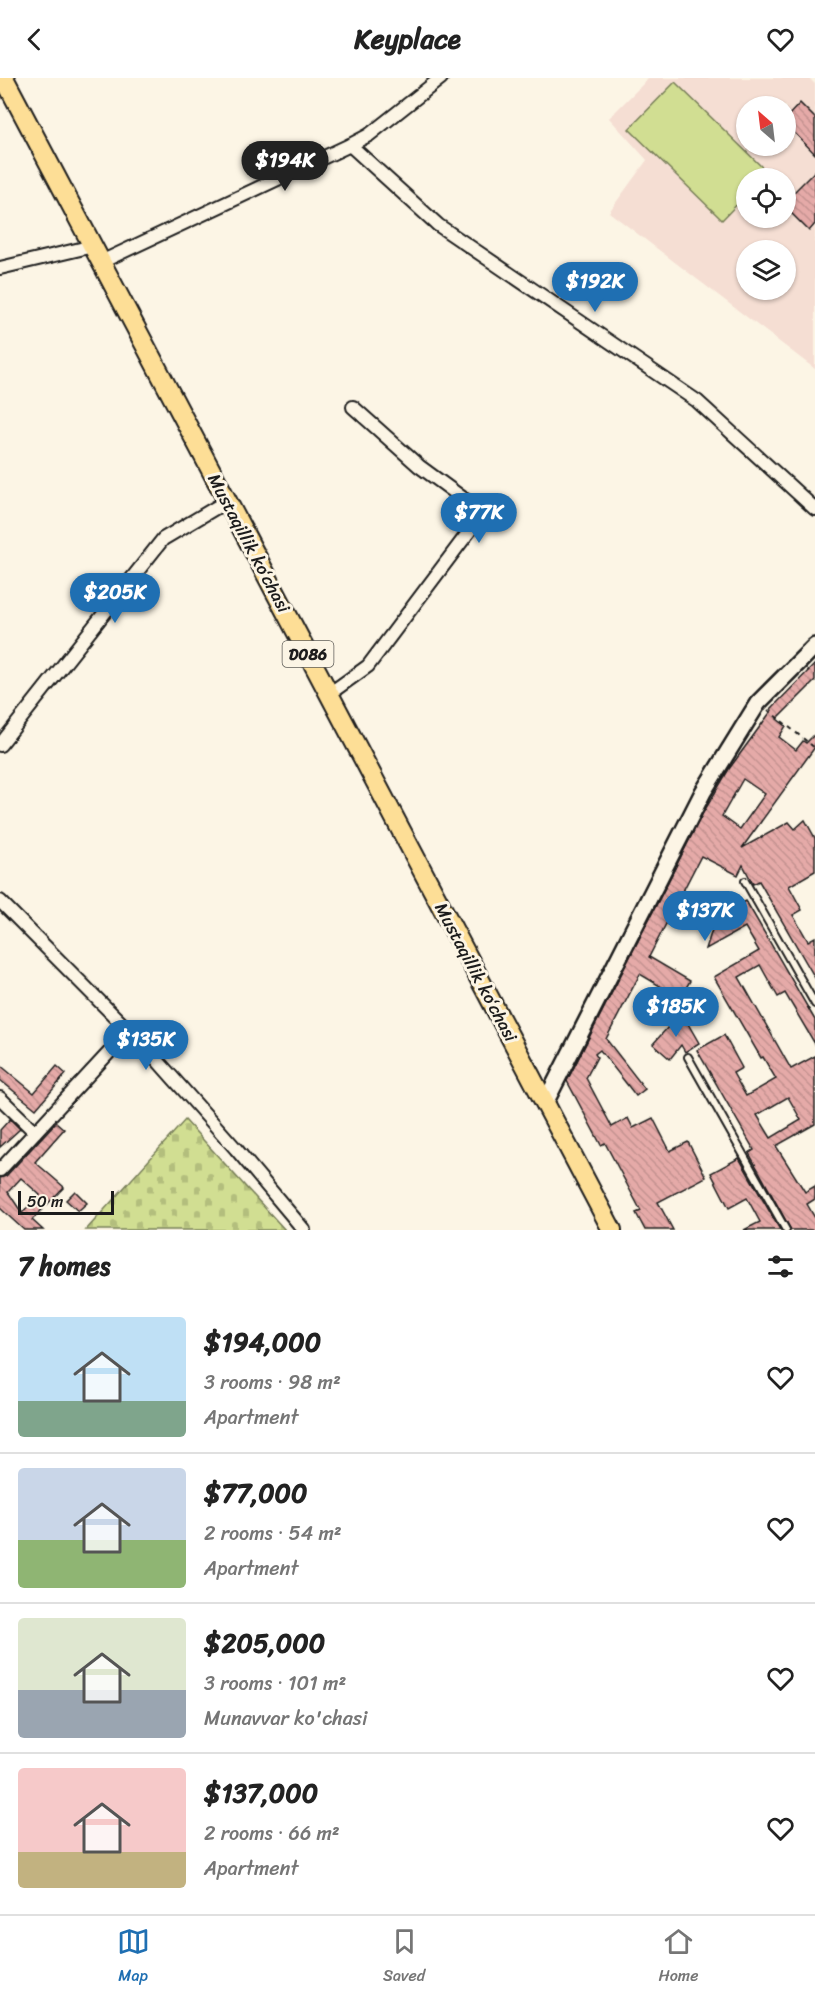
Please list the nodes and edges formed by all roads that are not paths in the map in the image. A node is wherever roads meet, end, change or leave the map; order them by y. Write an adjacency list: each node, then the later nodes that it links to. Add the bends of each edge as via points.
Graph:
1 (4, 78): 4 (main road, Mustaqillik koʻchasi / D086)
2 (441, 78): 3 (street, via 369,135)
3 (350, 145): 4 (street); 8 (street, via 438,225 698,401)
4 (97, 254): 5 (street); 7 (main road, Mustaqillik koʻchasi / D086)
5 (0, 268)
6 (353, 407): 10 (street, via 419,466 483,513 368,666)
7 (227, 501): 10 (main road, Mustaqillik koʻchasi / D086); 11 (street, via 163,539)
8 (815, 509)
9 (815, 646): 18 (street, via 759,703 703,792)
10 (329, 694): 18 (main road, Mustaqillik koʻchasi / D086)
11 (0, 745)
12 (745, 881): 14 (lane)
13 (0, 901): 15 (street)
14 (815, 1004)
15 (129, 1031): 19 (street); 21 (street)
16 (688, 1057): 23 (lane)
17 (0, 1098): 19 (street)
18 (545, 1103): 22 (main road, Mustaqillik koʻchasi / D086)
19 (35, 1132): 20 (street)
20 (0, 1170)
21 (304, 1230)
22 (612, 1230)
23 (786, 1230)

